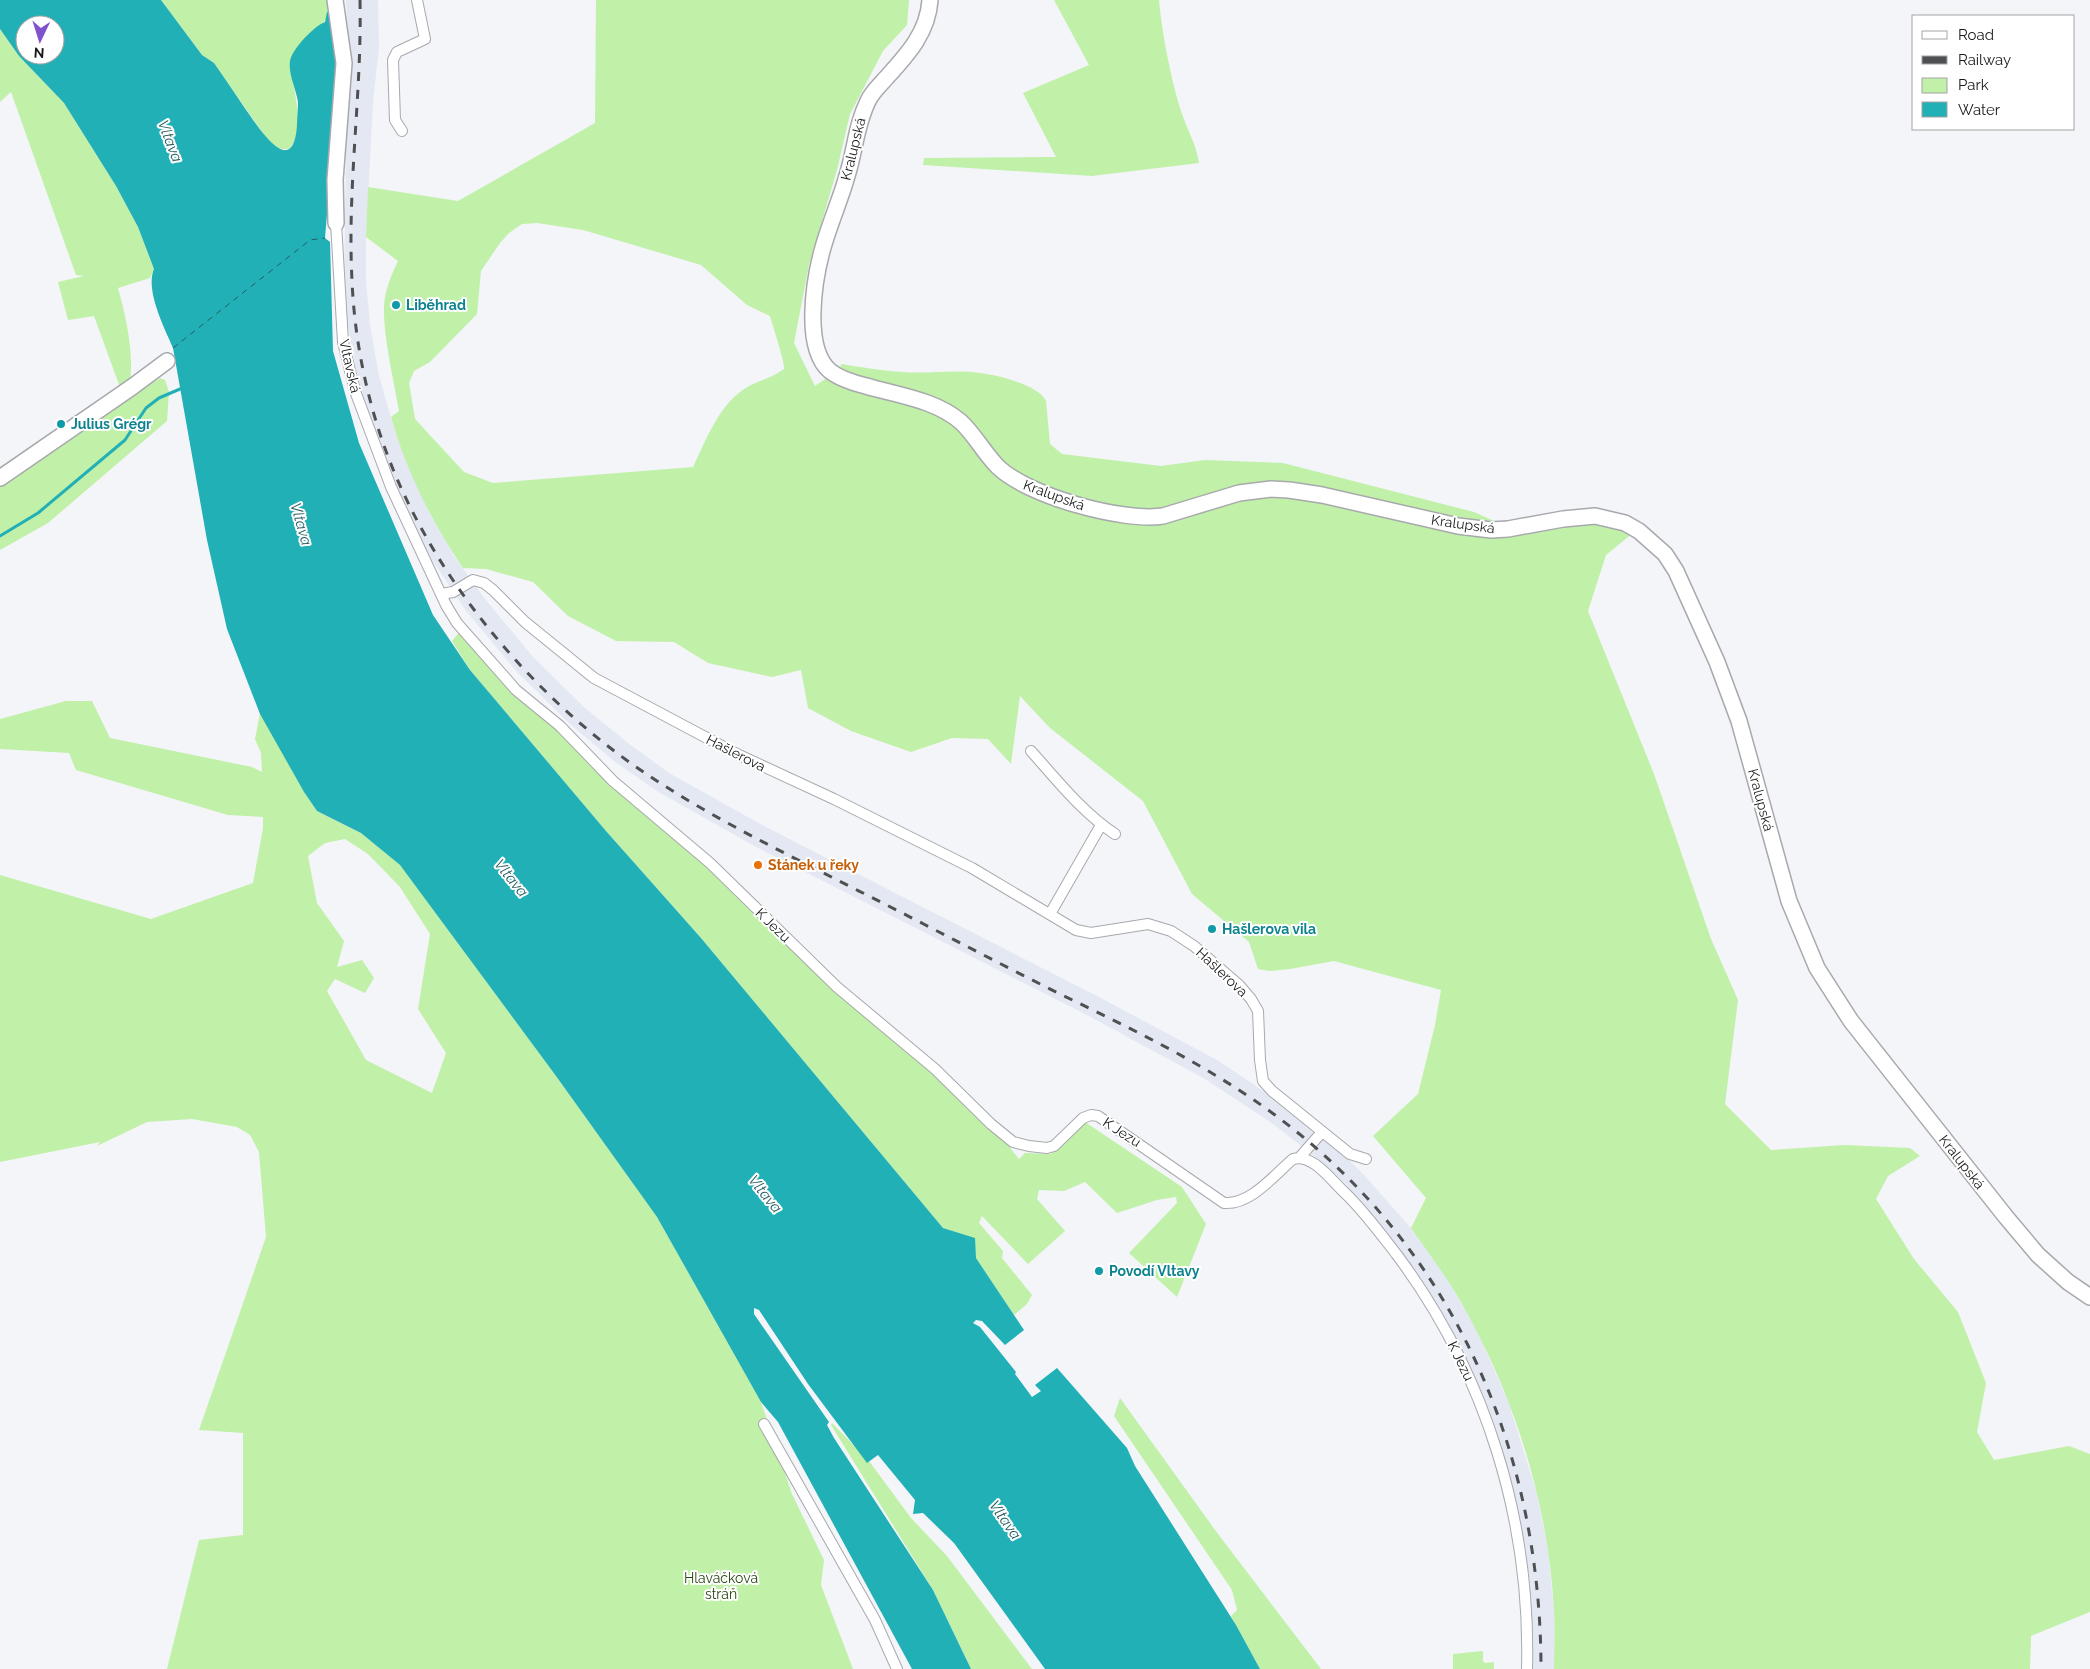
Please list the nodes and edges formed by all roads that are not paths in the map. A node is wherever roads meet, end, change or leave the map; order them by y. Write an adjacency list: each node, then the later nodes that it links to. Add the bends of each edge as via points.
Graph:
1 (336, 0): 5 (street, Vltavská, via 344,63 335,180)
2 (417, 0): 4 (street, via 425,39 397,52 393,60 395,120)
3 (930, 0): 17 (street, Kralupská, via 927,20 915,44 872,94 862,113 848,174 822,251 813,325 815,341 830,370 849,382 943,410 971,431 998,467 1022,484 1112,515 1151,518 1239,493 1271,489 1322,495 1458,526 1491,530 1595,516 1625,523 1639,531 1665,554 1676,571 1717,662 1739,721 1789,901 1817,968 1851,1021 2006,1218 2038,1255 2068,1282)
4 (402, 131)
5 (336, 223): 8 (street, Vltavská, via 343,342 355,391 391,487)
6 (166, 361): 7 (street)
7 (0, 478)
8 (441, 594): 9 (street, Vltavská, via 457,623); 13 (street, Hašlerova, via 453,592 474,580 484,583 525,622 594,678 739,755 834,798 972,868)
9 (516, 690): 15 (street, K Jezu, via 560,726 613,781 710,863 837,987 934,1069 1013,1142 1047,1148 1054,1146 1083,1118 1098,1116 1224,1202 1233,1204 1247,1199 1293,1159)
10 (1031, 751): 11 (street)
11 (1101, 825): 12 (street); 13 (street)
12 (1115, 834)
13 (1050, 914): 14 (street, Hašlerova, via 1076,930 1091,934 1148,924 1171,931 1194,946 1239,985 1258,1011 1263,1081)
14 (1322, 1132): 15 (street); 16 (street, Hašlerova, via 1350,1154)
15 (1300, 1157): 20 (street, K Jezu, via 1311,1161 1362,1209 1414,1278 1467,1371 1490,1428 1512,1505 1525,1606)
16 (1366, 1159)
17 (2090, 1296)
18 (764, 1424): 19 (street, via 875,1620)
19 (897, 1669)
20 (1527, 1669)

